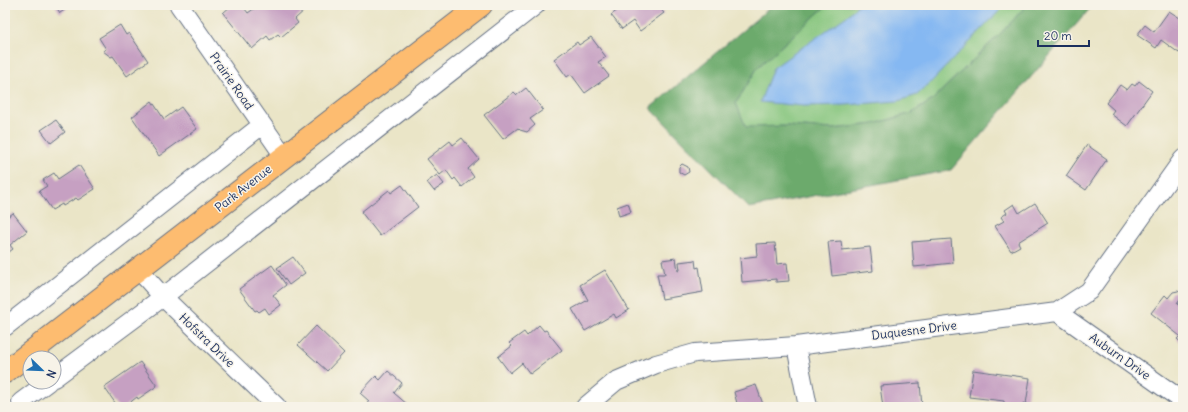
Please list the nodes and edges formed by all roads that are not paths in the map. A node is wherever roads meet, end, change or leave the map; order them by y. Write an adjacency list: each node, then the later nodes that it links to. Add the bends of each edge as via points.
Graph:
1 (179, 5): 4 (street, Prairie Road)
2 (481, 5): 5 (main road, Park Avenue)
3 (536, 5): 8 (street)
4 (262, 124): 5 (street, Prairie Road); 10 (street)
5 (284, 156): 7 (main road, Park Avenue)
6 (1183, 159): 9 (street, Duquesne Drive, via 1089,291)
7 (139, 270): 8 (street, Hofstra Drive); 12 (main road, Park Avenue)
8 (163, 297): 13 (street); 17 (street, Hofstra Drive)
9 (1057, 312): 11 (street, Duquesne Drive); 15 (street, Auburn Drive)
10 (5, 327)
11 (796, 346): 18 (street, Duquesne Drive, via 695,353 656,364 616,381); 19 (street)
12 (5, 372)
13 (62, 372)
14 (37, 390): 16 (street)
15 (1183, 401)
16 (21, 402)
17 (277, 407)
18 (585, 407)
19 (808, 407)

